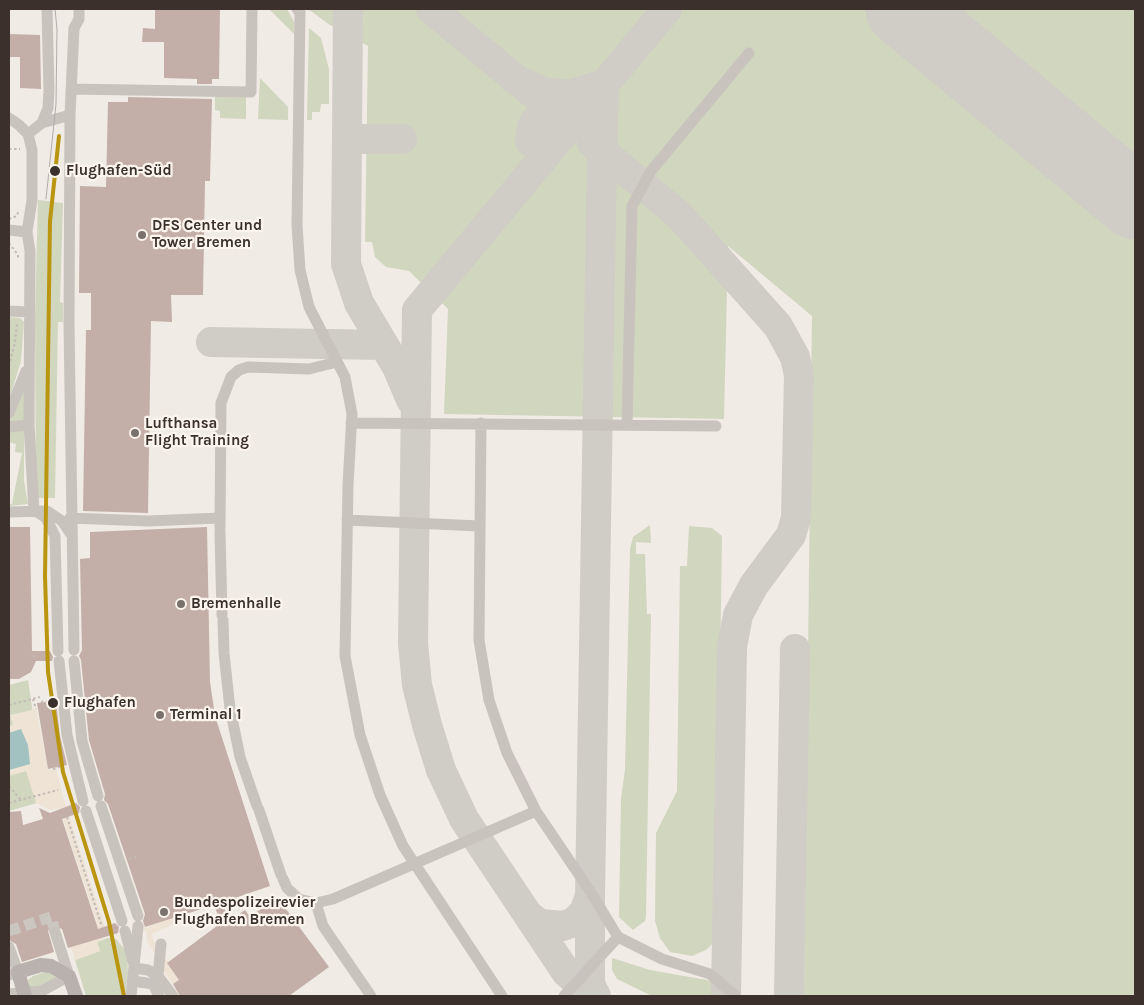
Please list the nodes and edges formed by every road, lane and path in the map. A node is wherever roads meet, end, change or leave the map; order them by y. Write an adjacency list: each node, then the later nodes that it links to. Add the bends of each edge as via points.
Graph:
1 (47, 9): 9 (street, via 49,90 48,108)
2 (79, 9): 6 (street, via 79,19 74,28)
3 (252, 9): 6 (street, via 251,92)
4 (297, 9): 18 (street, via 300,12 297,225 300,270 308,308)
5 (749, 53): 23 (street, via 651,171 632,206)
6 (70, 89): 7 (street)
7 (70, 115): 9 (street); 28 (street)
8 (9, 118): 10 (street)
9 (42, 123): 10 (street)
10 (28, 134): 14 (street, via 32,176)
11 (9, 149): 12 (path)
12 (20, 149)
13 (9, 230): 14 (street)
14 (27, 232): 16 (street, via 30,251)
15 (9, 311): 16 (street)
16 (29, 312): 17 (street)
17 (29, 360): 19 (street); 22 (street)
18 (337, 362): 20 (street, via 345,377); 30 (street, via 309,369 248,368 231,377 221,404)
19 (9, 412)
20 (351, 423): 21 (street); 29 (street)
21 (481, 423): 23 (street); 31 (street)
22 (29, 425): 25 (street); 26 (street)
23 (627, 425): 24 (street)
24 (716, 426)
25 (9, 427)
26 (34, 510): 27 (street); 32 (street, via 55,514); 33 (street, via 46,518 55,536)
27 (9, 512)
28 (70, 518): 30 (street); 32 (street)
29 (347, 520): 31 (street); 55 (street, via 345,656 351,692 360,735 380,796)
30 (220, 526): 56 (street, via 224,653 240,757 287,888 299,899)
31 (479, 526): 50 (street, via 479,640 489,700 507,753)
32 (71, 534): 34 (street)
33 (58, 631): 34 (street); 35 (street)
34 (74, 658): 35 (street); 44 (street, via 78,717)
35 (60, 675): 49 (street, via 67,735)
36 (40, 698): 37 (path)
37 (33, 699): 40 (path); 41 (path)
38 (56, 700): 39 (path)
39 (41, 702)
40 (9, 705)
41 (36, 709)
42 (67, 766): 43 (path)
43 (53, 769)
44 (91, 776): 49 (street); 52 (street)
45 (9, 786): 47 (path)
46 (58, 790): 47 (path)
47 (21, 800): 48 (path)
48 (9, 803)
49 (84, 803): 52 (street); 62 (street)
50 (536, 811): 55 (street); 59 (street)
51 (67, 817): 57 (path)
52 (107, 823): 62 (street, via 138,921)
53 (136, 857): 54 (path)
54 (128, 859)
55 (415, 864): 56 (street, via 333,899); 74 (street)
56 (316, 903): 73 (street, via 323,926)
57 (102, 927)
58 (55, 932): 64 (street)
59 (618, 937): 75 (street); 76 (street, via 662,959 710,974)
60 (161, 944): 65 (street)
61 (9, 947): 63 (street)
62 (134, 967): 65 (street); 66 (street)
63 (13, 974): 64 (main road, via 51,966); 68 (main road)
64 (69, 976): 68 (street, via 42,991); 69 (main road)
65 (158, 976): 72 (street)
66 (133, 981): 70 (street); 71 (street, via 153,984)
67 (9, 994): 68 (street)
68 (25, 994)
69 (76, 996)
70 (131, 996)
71 (160, 996)
72 (173, 996)
73 (371, 996)
74 (502, 996)
75 (564, 996)
76 (735, 996)

